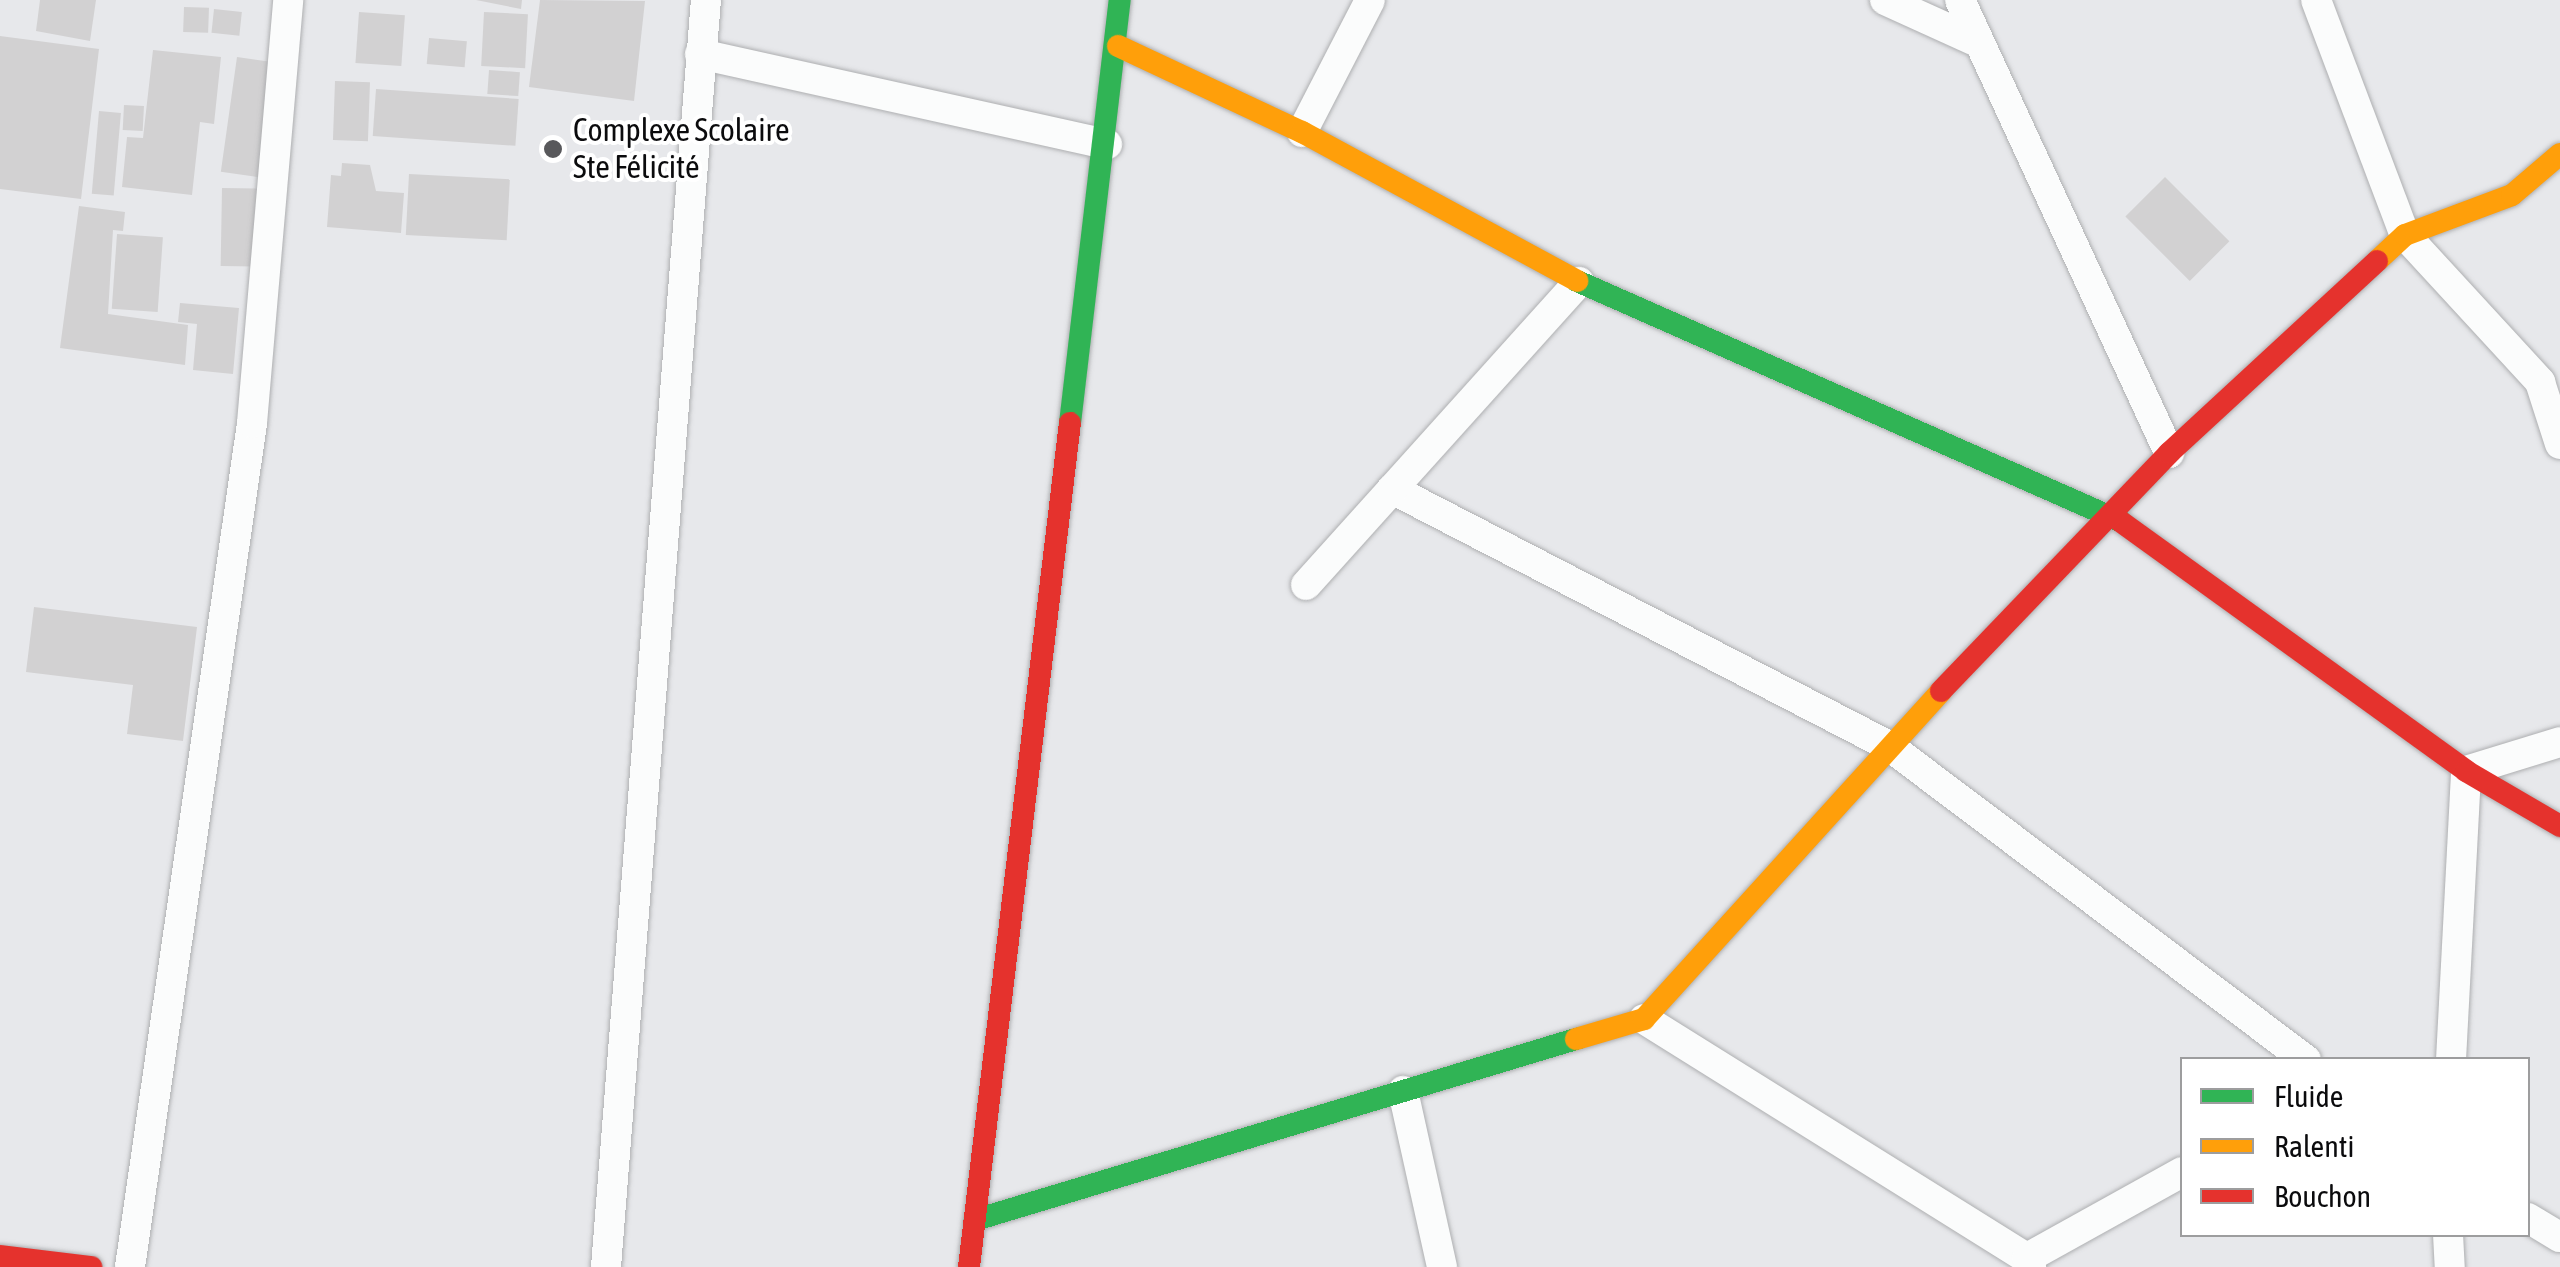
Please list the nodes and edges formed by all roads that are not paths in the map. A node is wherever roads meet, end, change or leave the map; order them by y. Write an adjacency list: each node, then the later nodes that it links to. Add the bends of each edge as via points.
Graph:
1 (288, 0): 37 (street, via 252,424)
2 (706, 0): 10 (street)
3 (1120, 0): 9 (street)
4 (1370, 0): 11 (street)
5 (1884, 0): 8 (street)
6 (1960, 0): 8 (street)
7 (2316, 0): 14 (street)
8 (1973, 40): 17 (street)
9 (1118, 46): 11 (street); 12 (street)
10 (700, 54): 12 (street); 38 (street)
11 (1302, 132): 15 (street)
12 (1107, 144): 31 (street)
13 (2560, 154): 14 (street, via 2512,195)
14 (2405, 235): 16 (street, via 2540,382); 17 (street)
15 (1579, 282): 18 (street); 19 (street)
16 (2560, 444)
17 (2169, 453): 19 (street)
18 (1392, 488): 20 (street); 22 (street)
19 (2112, 515): 22 (street); 23 (street)
20 (1306, 585)
21 (2560, 742): 23 (street)
22 (1889, 746): 25 (street); 26 (street)
23 (2466, 771): 24 (street); 27 (street)
24 (2560, 826)
25 (1644, 1019): 28 (street); 35 (street)
26 (2302, 1057)
27 (2451, 1057)
28 (1403, 1091): 31 (street); 40 (street)
29 (2180, 1173): 35 (street)
30 (2530, 1219): 33 (street)
31 (974, 1220): 39 (street)
32 (2448, 1237): 41 (street)
33 (2560, 1237)
34 (0, 1256): 36 (street)
35 (2029, 1263)
36 (90, 1267)
37 (130, 1267)
38 (606, 1267)
39 (969, 1267)
40 (1442, 1267)
41 (2450, 1267)

